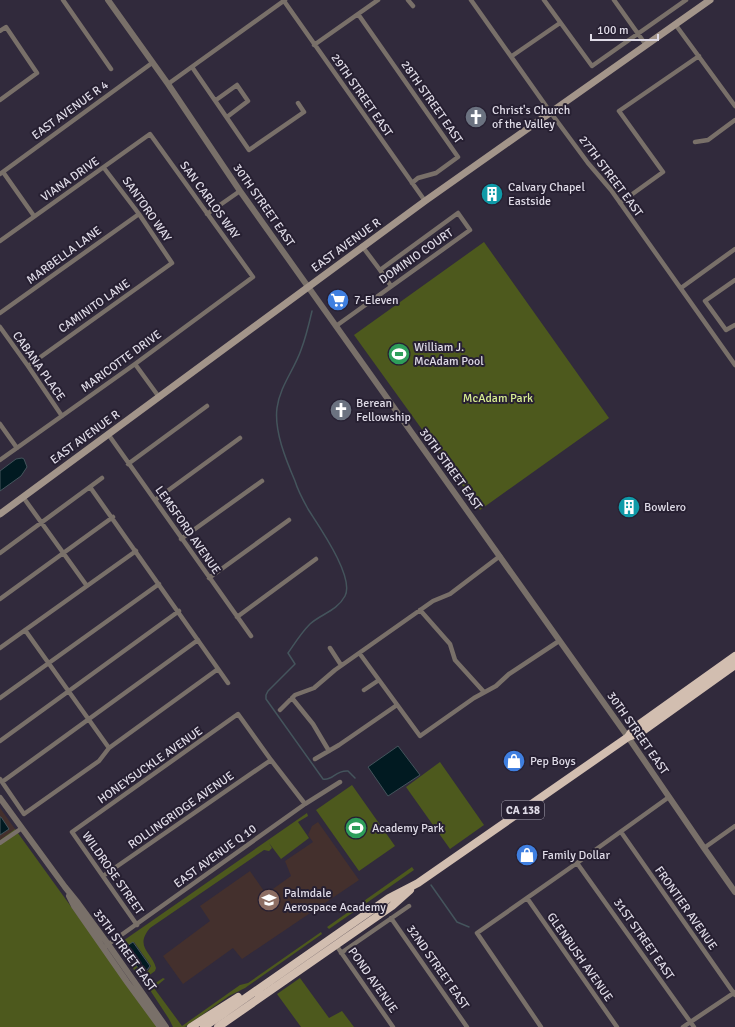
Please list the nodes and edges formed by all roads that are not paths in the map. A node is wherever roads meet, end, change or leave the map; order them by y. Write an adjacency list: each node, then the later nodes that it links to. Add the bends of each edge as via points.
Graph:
1 (63, 0): 23 (street)
2 (108, 0): 21 (street, 30TH STREET EAST)
3 (285, 0): 18 (street, 29TH STREET EAST); 22 (street)
4 (378, 0): 12 (street)
5 (408, 0): 11 (street)
6 (472, 0): 19 (street, 27TH STREET EAST)
7 (544, 0): 13 (street)
8 (614, 0): 16 (street)
9 (686, 0): 16 (street)
10 (710, 0): 14 (main road, EAST AVENUE R)
11 (413, 6)
12 (358, 14): 18 (street); 36 (street, 28TH STREET EAST, via 458,157 436,173 418,178)
13 (560, 23): 16 (street, via 592,66); 19 (street)
14 (675, 24): 17 (main road, EAST AVENUE R); 20 (street)
15 (0, 31): 25 (street, via 6,27 38,73)
16 (638, 33): 17 (street)
17 (646, 44): 29 (main road, EAST AVENUE R)
18 (314, 45): 36 (street, 29TH STREET EAST)
19 (512, 56): 29 (street, 27TH STREET EAST)
20 (699, 56): 28 (street); 39 (street, via 619,112 663,172)
21 (152, 63): 24 (street, 30TH STREET EAST); 35 (street, EAST AVENUE R 4)
22 (192, 67): 24 (street); 26 (street)
23 (111, 69)
24 (168, 84): 37 (street, 30TH STREET EAST)
25 (0, 100)
26 (216, 100): 30 (street); 30 (street, via 237,85 248,101)
27 (298, 103): 30 (street, via 304,112 249,150)
28 (735, 106)
29 (551, 113): 38 (main road, EAST AVENUE R); 39 (street, 27TH STREET EAST)
30 (227, 116)
31 (735, 120): 33 (street, via 708,140)
32 (150, 134): 34 (street, VIANA DRIVE); 41 (street, SAN CARLOS WAY)
33 (695, 142)
34 (104, 168): 40 (street, SANTORO WAY); 42 (street, VIANA DRIVE)
35 (2, 173): 42 (street)
36 (412, 183): 38 (street, 29TH STREET EAST)
37 (240, 191): 41 (street); 50 (street, 30TH STREET EAST)
38 (425, 200): 44 (main road, EAST AVENUE R)
39 (620, 203): 52 (street, 27TH STREET EAST)
40 (139, 214): 46 (street, SANTORO WAY); 53 (street, MARBELLA LANE)
41 (207, 214): 48 (street, SAN CARLOS WAY)
42 (34, 216): 43 (street, VIANA DRIVE)
43 (0, 241)
44 (362, 246): 47 (street); 50 (main road, EAST AVENUE R)
45 (735, 249): 52 (street)
46 (172, 263): 59 (street, CAMINITO LANE)
47 (380, 270): 51 (street); 51 (street, DOMINIO COURT, via 458,213 470,230)
48 (253, 277): 57 (street, MARICOTTE DRIVE)
49 (735, 280): 54 (street, via 705,301 726,330)
50 (307, 286): 55 (street, 30TH STREET EAST); 60 (main road, EAST AVENUE R)
51 (391, 286): 55 (street, DOMINIO COURT)
52 (681, 288): 58 (street, 27TH STREET EAST)
53 (0, 313)
54 (735, 325)
55 (336, 326): 82 (street, 30TH STREET EAST)
56 (0, 327): 59 (street, CABANA PLACE)
57 (135, 364): 60 (street); 62 (street, MARICOTTE DRIVE)
58 (735, 365)
59 (28, 366): 62 (street, CABANA PLACE)
60 (159, 397): 64 (main road, EAST AVENUE R)
61 (207, 406): 68 (street)
62 (62, 416): 66 (street, MARICOTTE DRIVE)
63 (0, 424): 66 (street)
64 (108, 434): 68 (street, LEMSFORD AVENUE); 72 (main road, EAST AVENUE R)
65 (240, 438): 73 (street)
66 (17, 448): 67 (street, MARICOTTE DRIVE)
67 (0, 460)
68 (128, 464): 73 (street, LEMSFORD AVENUE)
69 (102, 478): 71 (street)
70 (262, 481): 78 (street)
71 (90, 487): 75 (street); 77 (street)
72 (23, 497): 74 (main road, EAST AVENUE R); 77 (street)
73 (155, 500): 78 (street, LEMSFORD AVENUE)
74 (0, 514)
75 (113, 517): 79 (street); 81 (street)
76 (289, 520): 84 (street)
77 (41, 523): 80 (street); 81 (street)
78 (182, 539): 84 (street, LEMSFORD AVENUE)
79 (136, 551): 85 (street); 86 (street)
80 (0, 553)
81 (63, 553): 86 (street); 87 (street)
82 (500, 556): 88 (street, via 450,594); 94 (street, 30TH STREET EAST)
83 (316, 559): 90 (street)
84 (210, 578): 90 (street, LEMSFORD AVENUE)
85 (159, 584): 89 (street); 99 (street)
86 (86, 586): 91 (street)
87 (0, 599)
88 (420, 610): 97 (street); 107 (street, via 450,644 455,660)
89 (179, 612): 93 (street); 106 (street)
90 (237, 617): 92 (street, LEMSFORD AVENUE)
91 (25, 630): 95 (street); 99 (street)
92 (251, 636)
93 (198, 640): 102 (street); 112 (street)
94 (559, 641): 107 (street); 113 (street, 30TH STREET EAST)
95 (0, 648)
96 (330, 648): 100 (street)
97 (360, 654): 100 (street); 103 (street)
98 (735, 656): 113 (highway, CA 138, via 634,728)
99 (48, 663): 106 (street); 108 (street)
100 (341, 665): 109 (street, via 314,688)
101 (735, 665): 113 (highway, CA 138, via 640,733)
102 (218, 669): 104 (street); 115 (street)
103 (379, 680): 105 (street); 110 (street)
104 (228, 683)
105 (364, 690)
106 (68, 692): 112 (street); 114 (street)
107 (484, 692): 110 (street, via 420,736)
108 (0, 698)
109 (292, 698): 111 (street); 116 (street, via 313,724)
110 (397, 705): 116 (street)
111 (280, 710)
112 (88, 720): 115 (street); 119 (street)
113 (628, 737): 121 (street, 30TH STREET EAST); 132 (highway, CA 138)
114 (0, 741)
115 (109, 748): 119 (street, via 99,761 24,814)
116 (329, 751): 117 (street)
117 (314, 759)
118 (271, 760): 123 (street); 126 (street, HONEYSUCKLE AVENUE, via 238,714); 131 (street, ROLLINGRIDGE AVENUE)
119 (1, 780)
120 (340, 782): 123 (street, EAST AVENUE Q 10)
121 (670, 797): 127 (street); 129 (street, 30TH STREET EAST)
122 (0, 798): 125 (street, 35TH STREET EAST)
123 (305, 804): 138 (street, EAST AVENUE Q 10)
124 (735, 826): 129 (street)
125 (22, 828): 128 (street); 141 (street, 35TH STREET EAST, via 65,887 74,906)
126 (72, 832): 131 (street, WILDROSE STREET)
127 (621, 832): 130 (street); 146 (street, FRONTIER AVENUE)
128 (0, 843)
129 (704, 848): 133 (street, 30TH STREET EAST)
130 (577, 863): 134 (street); 147 (street, 31ST STREET EAST)
131 (103, 876): 138 (street, WILDROSE STREET)
132 (418, 883): 135 (highway); 140 (highway, CA 138, via 392,906)
133 (735, 892)
134 (527, 898): 155 (street, via 476,933); 156 (street, GLENBUSH AVENUE)
135 (386, 900): 139 (highway, via 367,907); 144 (highway)
136 (408, 906): 137 (street)
137 (391, 918): 142 (street); 154 (street, 32ND STREET EAST)
138 (137, 925): 141 (street, EAST AVENUE Q 10)
139 (328, 934)
140 (336, 945): 142 (street, POND AVENUE); 152 (highway, CA 138)
141 (106, 946): 143 (street, 35TH STREET EAST); 145 (street, 35TH STREET EAST)
142 (341, 953): 153 (street, POND AVENUE)
143 (113, 962): 145 (street, via 134,988); 148 (street, 35TH STREET EAST)
144 (269, 982): 150 (highway, via 258,984); 151 (highway)
145 (139, 988): 149 (street, 35TH STREET EAST)
146 (734, 993): 147 (street)
147 (690, 1022): 157 (street); 158 (street, 31ST STREET EAST)
148 (160, 1027)
149 (166, 1027)
150 (191, 1027)
151 (204, 1027)
152 (218, 1027)
153 (393, 1027)
154 (467, 1027)
155 (541, 1027)
156 (617, 1027)
157 (683, 1027)
158 (694, 1027)

